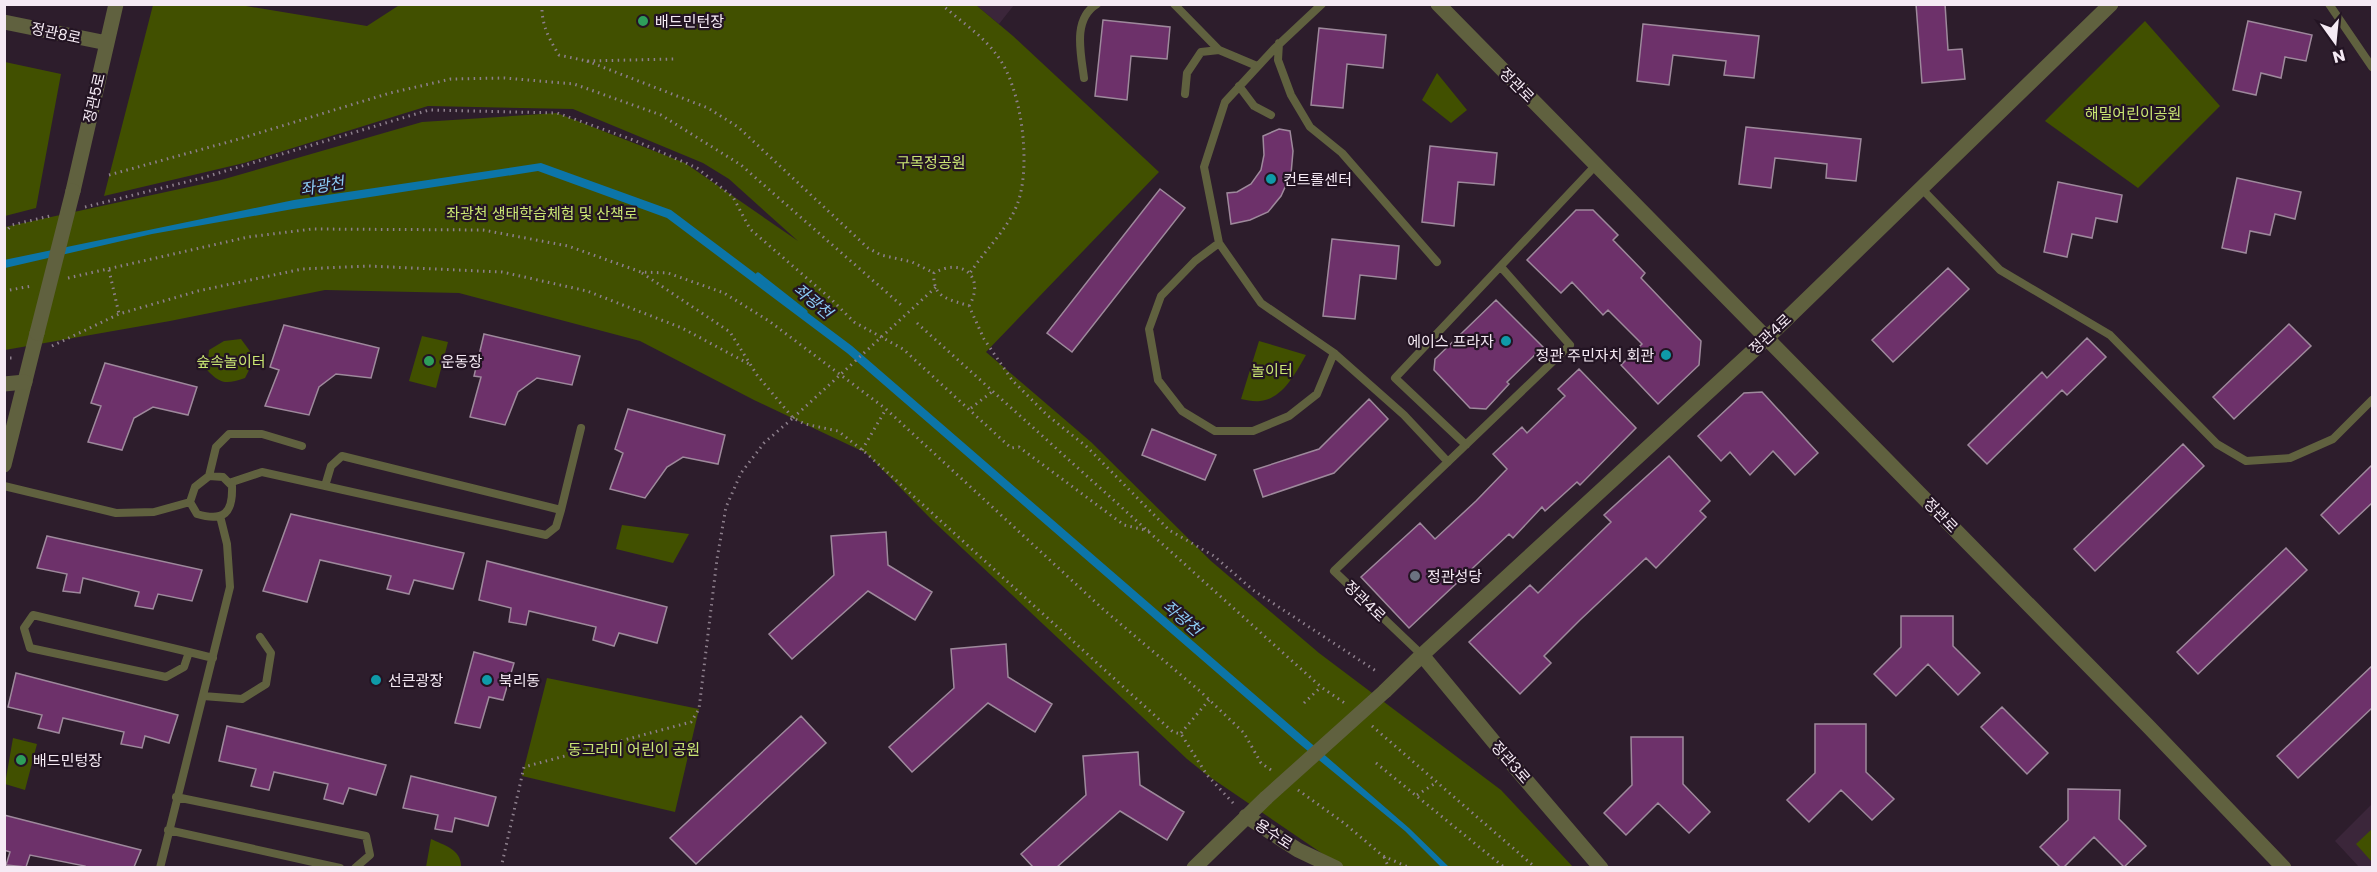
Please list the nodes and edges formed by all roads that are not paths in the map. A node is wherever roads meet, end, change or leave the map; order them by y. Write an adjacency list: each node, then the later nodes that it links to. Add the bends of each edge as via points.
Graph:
1 (116, 4): 10 (street, 정관5로)
2 (1097, 4): 14 (lane, via 1089,9 1079,32)
3 (1174, 4): 11 (lane)
4 (1322, 4): 9 (lane)
5 (1438, 4): 18 (street, 정관로)
6 (2111, 4): 19 (street, 정관4로)
7 (2329, 4): 13 (lane)
8 (4, 22): 10 (street, 정관8로)
9 (1279, 43): 12 (lane); 21 (lane, via 1281,69 1310,128 1342,153)
10 (107, 44): 25 (street, 정관5로, bridge)
11 (1219, 50): 12 (lane); 16 (lane, via 1201,52 1187,73)
12 (1257, 66): 15 (lane)
13 (2373, 67)
14 (1084, 78)
15 (1239, 86): 17 (lane, via 1254,106); 20 (lane, via 1225,102 1204,167)
16 (1185, 94)
17 (1271, 115)
18 (1596, 165): 22 (lane); 23 (street, 정관로)
19 (1921, 188): 23 (street, 정관4로); 27 (lane, via 2000,270 2110,335 2217,444 2246,461 2290,458 2333,439)
20 (1219, 243): 24 (lane, via 1261,303); 24 (lane, via 1161,296 1149,329 1158,380 1182,411 1215,430 1253,431 1288,416 1317,394)
21 (1437, 262)
22 (1501, 267): 29 (lane, 정관4로, via 1570,345); 29 (lane, via 1395,378)
23 (1767, 338): 42 (street, 정관4로); 54 (street, 정관로)
24 (1334, 353): 31 (lane)
25 (25, 382): 26 (street); 32 (street)
26 (4, 384)
27 (2373, 400)
28 (581, 428): 38 (lane)
29 (1466, 445): 31 (lane, 정관4로)
30 (302, 446): 33 (lane, via 262,434 229,434 216,447)
31 (1448, 462): 42 (lane, 정관4로, via 1334,571)
32 (4, 465)
33 (209, 476): 34 (lane, via 223,477); 37 (lane, via 195,487)
34 (229, 483): 36 (lane, via 262,472); 39 (lane, via 233,503)
35 (4, 486): 37 (lane, via 116,513 154,512)
36 (326, 486): 38 (lane, via 546,535 556,527); 38 (lane, via 331,466 342,456)
37 (190, 502): 39 (lane, via 197,514 213,519)
38 (561, 510)
39 (220, 516): 43 (lane, via 230,586)
40 (260, 636): 44 (lane, via 271,653 266,684 242,699)
41 (189, 652): 41 (lane, via 33,615 24,628 30,648 166,677 184,667); 43 (lane)
42 (1422, 655): 46 (street, 정관4로, bridge); 53 (street, 정관3로)
43 (213, 658): 44 (lane)
44 (203, 696): 45 (lane)
45 (176, 797): 47 (lane); 50 (lane, via 366,836 370,855)
46 (1246, 816): 51 (street); 52 (street, 용수로, via 1298,850)
47 (168, 830): 48 (lane); 49 (lane)
48 (160, 867)
49 (340, 867)
50 (355, 867)
51 (1194, 867)
52 (1335, 867)
53 (1601, 867)
54 (2284, 867)

